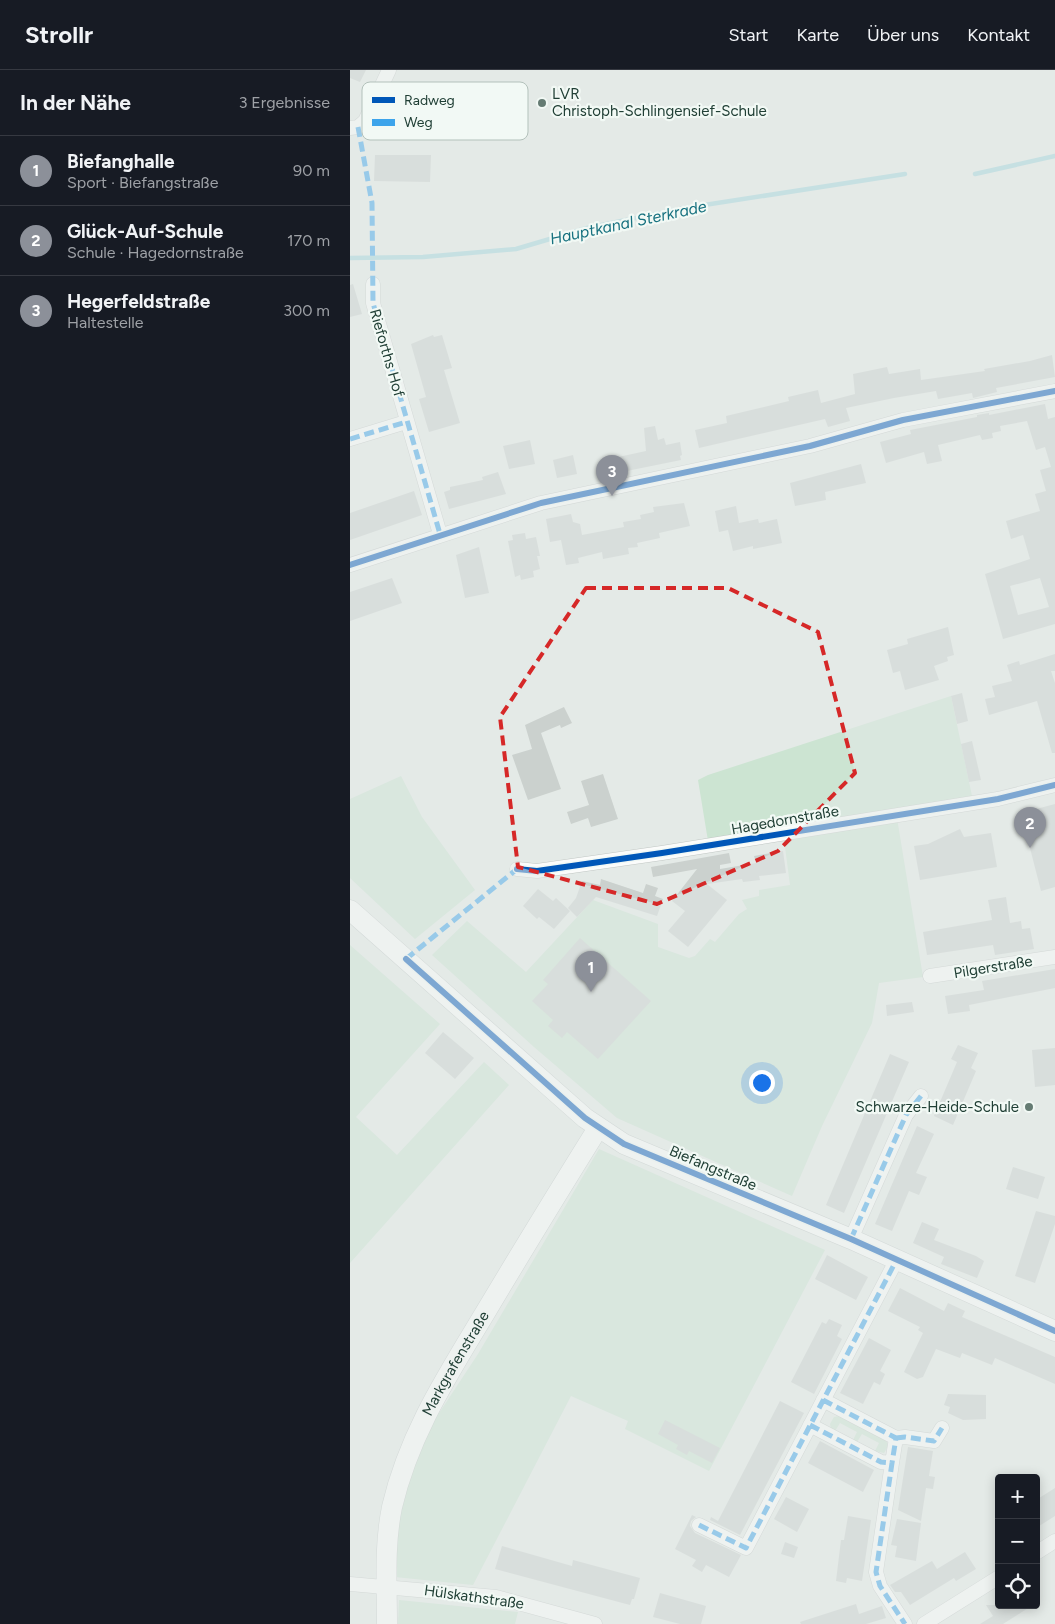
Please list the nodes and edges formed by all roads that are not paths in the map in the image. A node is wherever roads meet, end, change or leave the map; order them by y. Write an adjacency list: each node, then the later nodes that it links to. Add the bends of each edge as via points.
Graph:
1 (389, 70): 2 (street)
2 (383, 82)
3 (362, 124): 4 (street)
4 (350, 128)
5 (373, 284): 7 (street, Rieforths Hof, via 373,303)
6 (1055, 391): 9 (street, via 903,420 810,446 541,503)
7 (406, 422): 8 (street); 9 (street, Rieforths Hof)
8 (350, 439)
9 (440, 534): 10 (street)
10 (350, 565)
11 (1055, 784): 12 (street, Hagedornstraße, via 998,799 662,854 537,871)
12 (517, 869)
13 (350, 910): 17 (main road, Biefangstraße)
14 (1055, 957): 15 (street, Pilgerstraße)
15 (930, 976)
16 (921, 1096): 18 (street, via 906,1115)
17 (598, 1128): 18 (main road, Biefangstraße, via 624,1144); 31 (main road, Markgrafenstraße, via 417,1430 392,1509)
18 (851, 1239): 19 (main road, Biefangstraße)
19 (897, 1259): 20 (main road, Biefangstraße); 21 (street)
20 (1055, 1331)
21 (823, 1400): 22 (street); 24 (street)
22 (810, 1425): 25 (street, via 881,1462); 26 (street, via 746,1548)
23 (942, 1428): 24 (street, via 934,1442)
24 (896, 1438): 25 (street)
25 (892, 1463): 34 (street, via 876,1572 880,1586)
26 (699, 1525)
27 (1055, 1542): 28 (street)
28 (1040, 1551)
29 (995, 1580): 35 (street)
30 (350, 1584): 31 (street, Hülskathstraße)
31 (386, 1588): 32 (main road, Markgrafenstraße); 33 (street, Hülskathstraße, via 496,1597)
32 (387, 1624)
33 (595, 1624)
34 (906, 1624)
35 (924, 1624)

